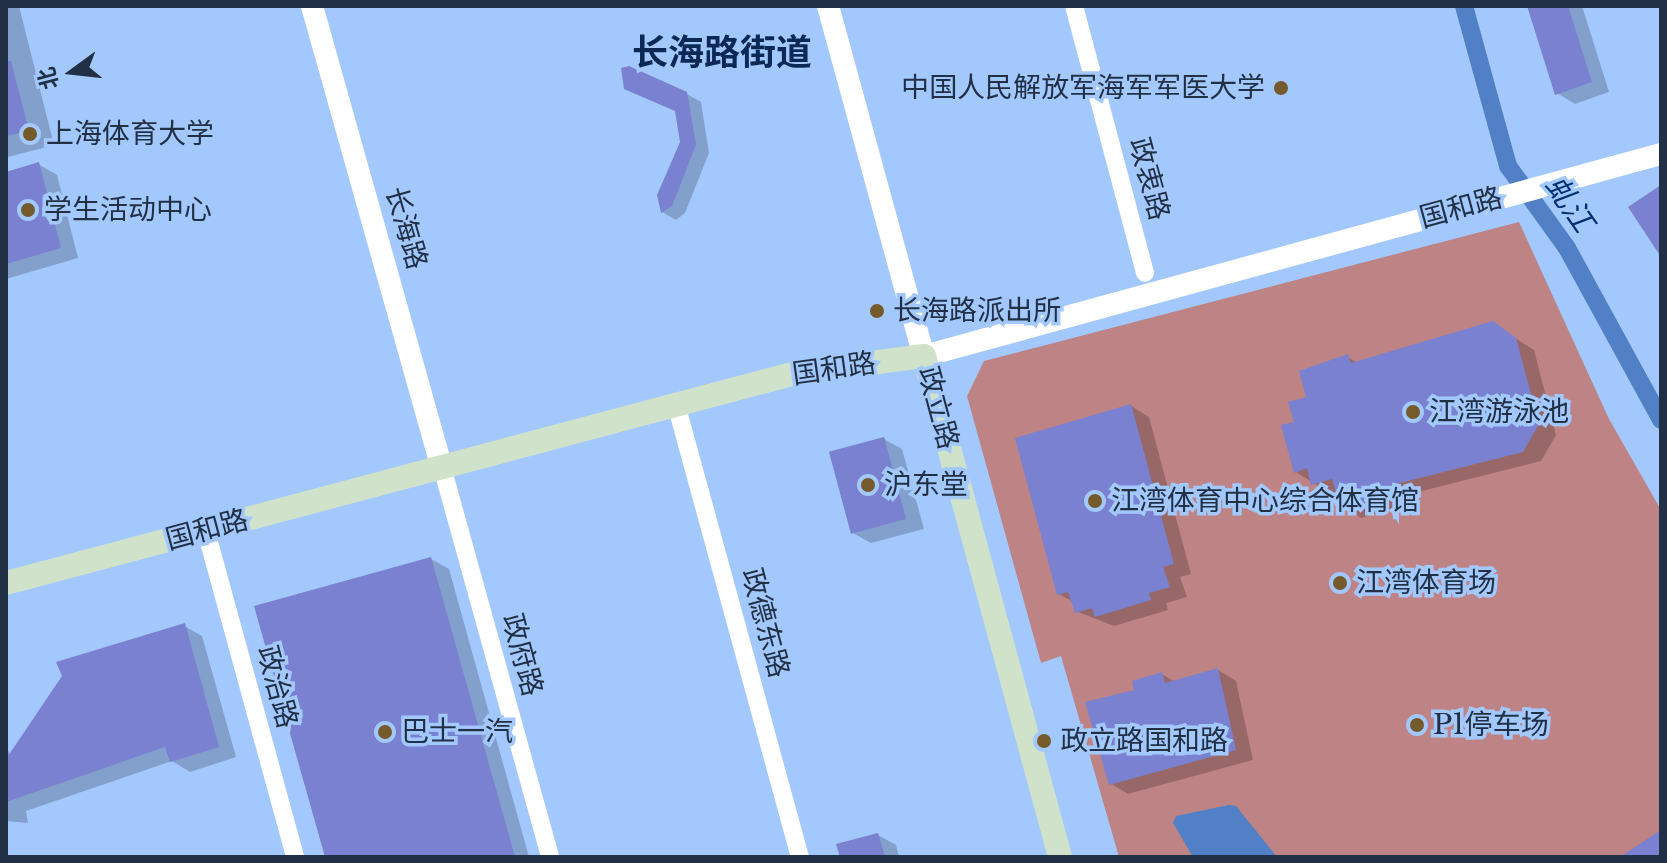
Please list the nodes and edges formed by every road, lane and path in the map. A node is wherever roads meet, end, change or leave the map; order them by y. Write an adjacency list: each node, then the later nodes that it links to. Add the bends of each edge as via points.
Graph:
1 (312, 6): 8 (street, 长海路)
2 (828, 6): 6 (street, 政立路)
3 (1074, 6): 5 (street, 政衷路)
4 (1661, 154): 6 (street, 国和路)
5 (1145, 273)
6 (924, 356): 7 (main road, 国和路, via 796,373); 14 (main road, 政立路)
7 (676, 404): 8 (main road, 国和路); 13 (street, 政德东路)
8 (442, 467): 9 (main road, 国和路); 12 (street, 政府路)
9 (206, 531): 10 (main road, 国和路); 11 (street, 政治路)
10 (6, 583)
11 (295, 857)
12 (550, 857)
13 (800, 857)
14 (1060, 857)

